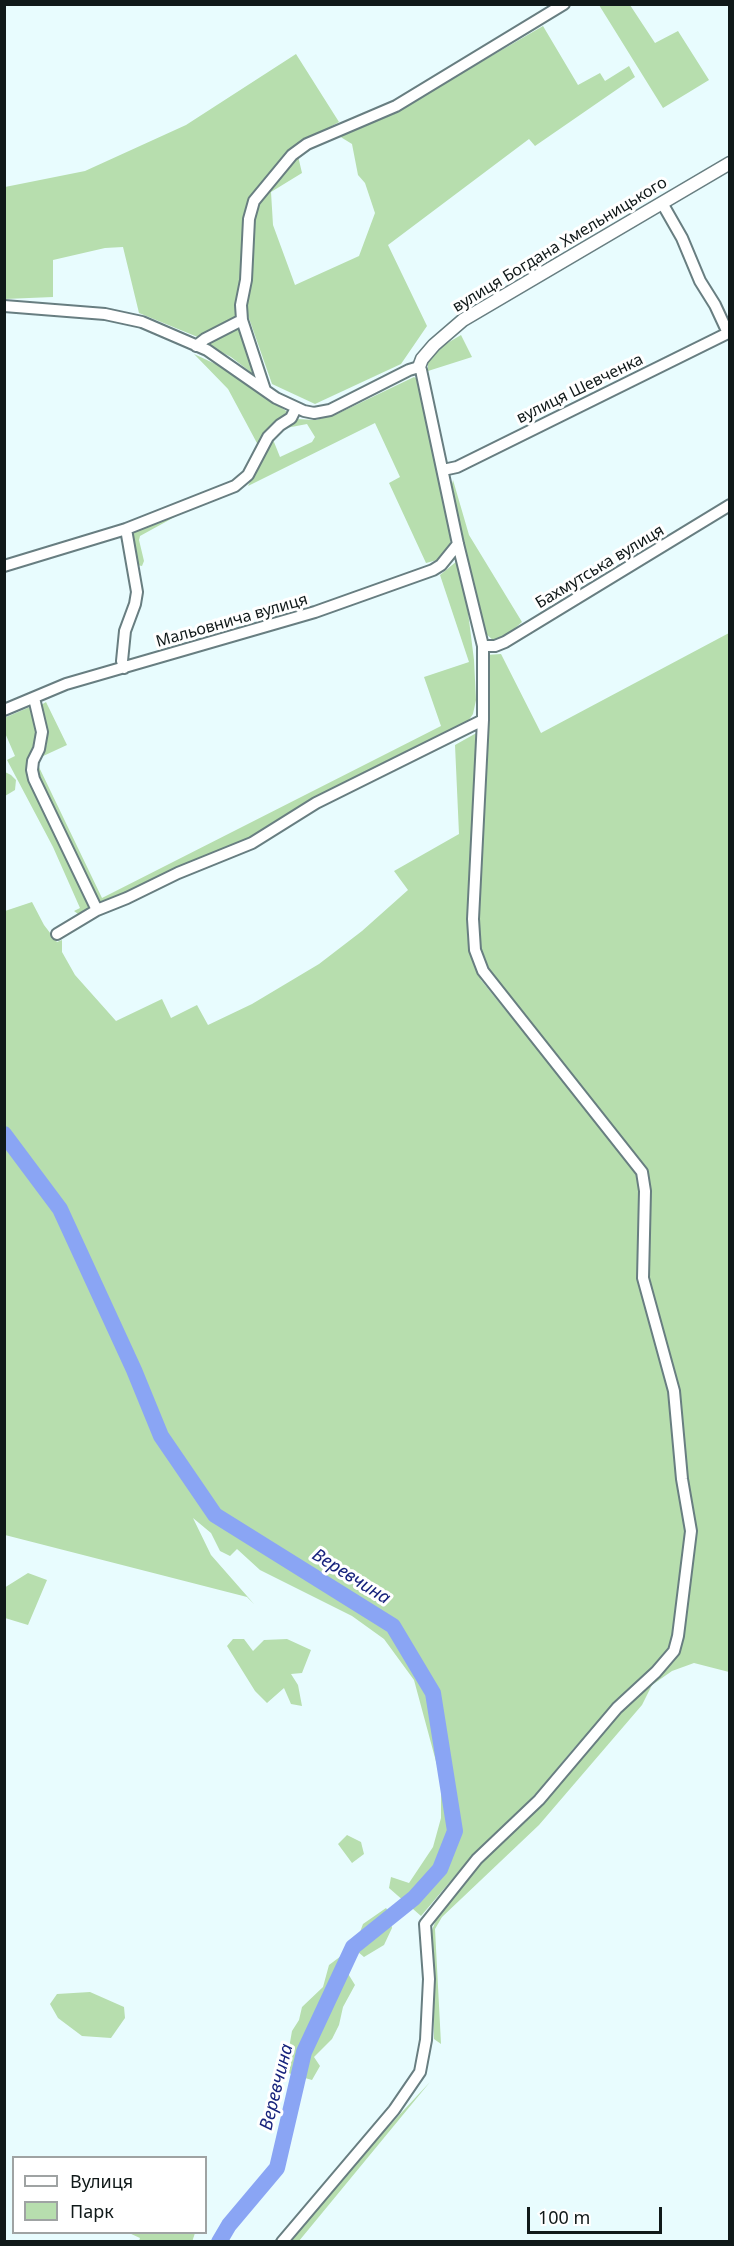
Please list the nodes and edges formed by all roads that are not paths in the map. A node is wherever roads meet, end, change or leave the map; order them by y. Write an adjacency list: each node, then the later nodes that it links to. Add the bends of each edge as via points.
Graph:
1 (564, 4): 5 (street, via 396,106 307,144 292,155 254,201 240,305)
2 (729, 163): 3 (street, вулиця Богдана Хмельницького)
3 (662, 203): 6 (street); 8 (street, вулиця Богдана Хмельницького, via 463,321 437,342)
4 (4, 306): 7 (street, via 124,317)
5 (242, 320): 7 (street); 9 (street)
6 (728, 333): 11 (street, вулиця Шевченка, via 458,467)
7 (196, 346): 9 (street)
8 (419, 367): 10 (street, via 330,410 314,413); 11 (street)
9 (265, 390): 10 (street)
10 (296, 408): 13 (street, via 291,418 268,437 243,481)
11 (443, 470): 14 (street)
12 (729, 505): 16 (street, Бахмутська вулиця, via 505,642)
13 (126, 529): 15 (street); 17 (street, via 137,592 125,631)
14 (458, 544): 16 (street); 17 (street, Мальовнича вулиця, via 433,570 315,612)
15 (4, 566)
16 (483, 646): 20 (street)
17 (124, 668): 18 (street, Мальовнича вулиця, via 66,684)
18 (34, 698): 19 (street, Мальовнича вулиця); 21 (street, via 42,732 33,761 34,779)
19 (4, 710)
20 (483, 720): 21 (street, via 316,803 252,843); 23 (street, via 473,919 475,950 483,971 642,1172 643,1278 674,1391 691,1531 690,1552 674,1652 617,1708 539,1800 477,1859 425,1924 429,1979 420,2072 394,2110)
21 (97, 910): 22 (street)
22 (57, 934)
23 (282, 2241)

